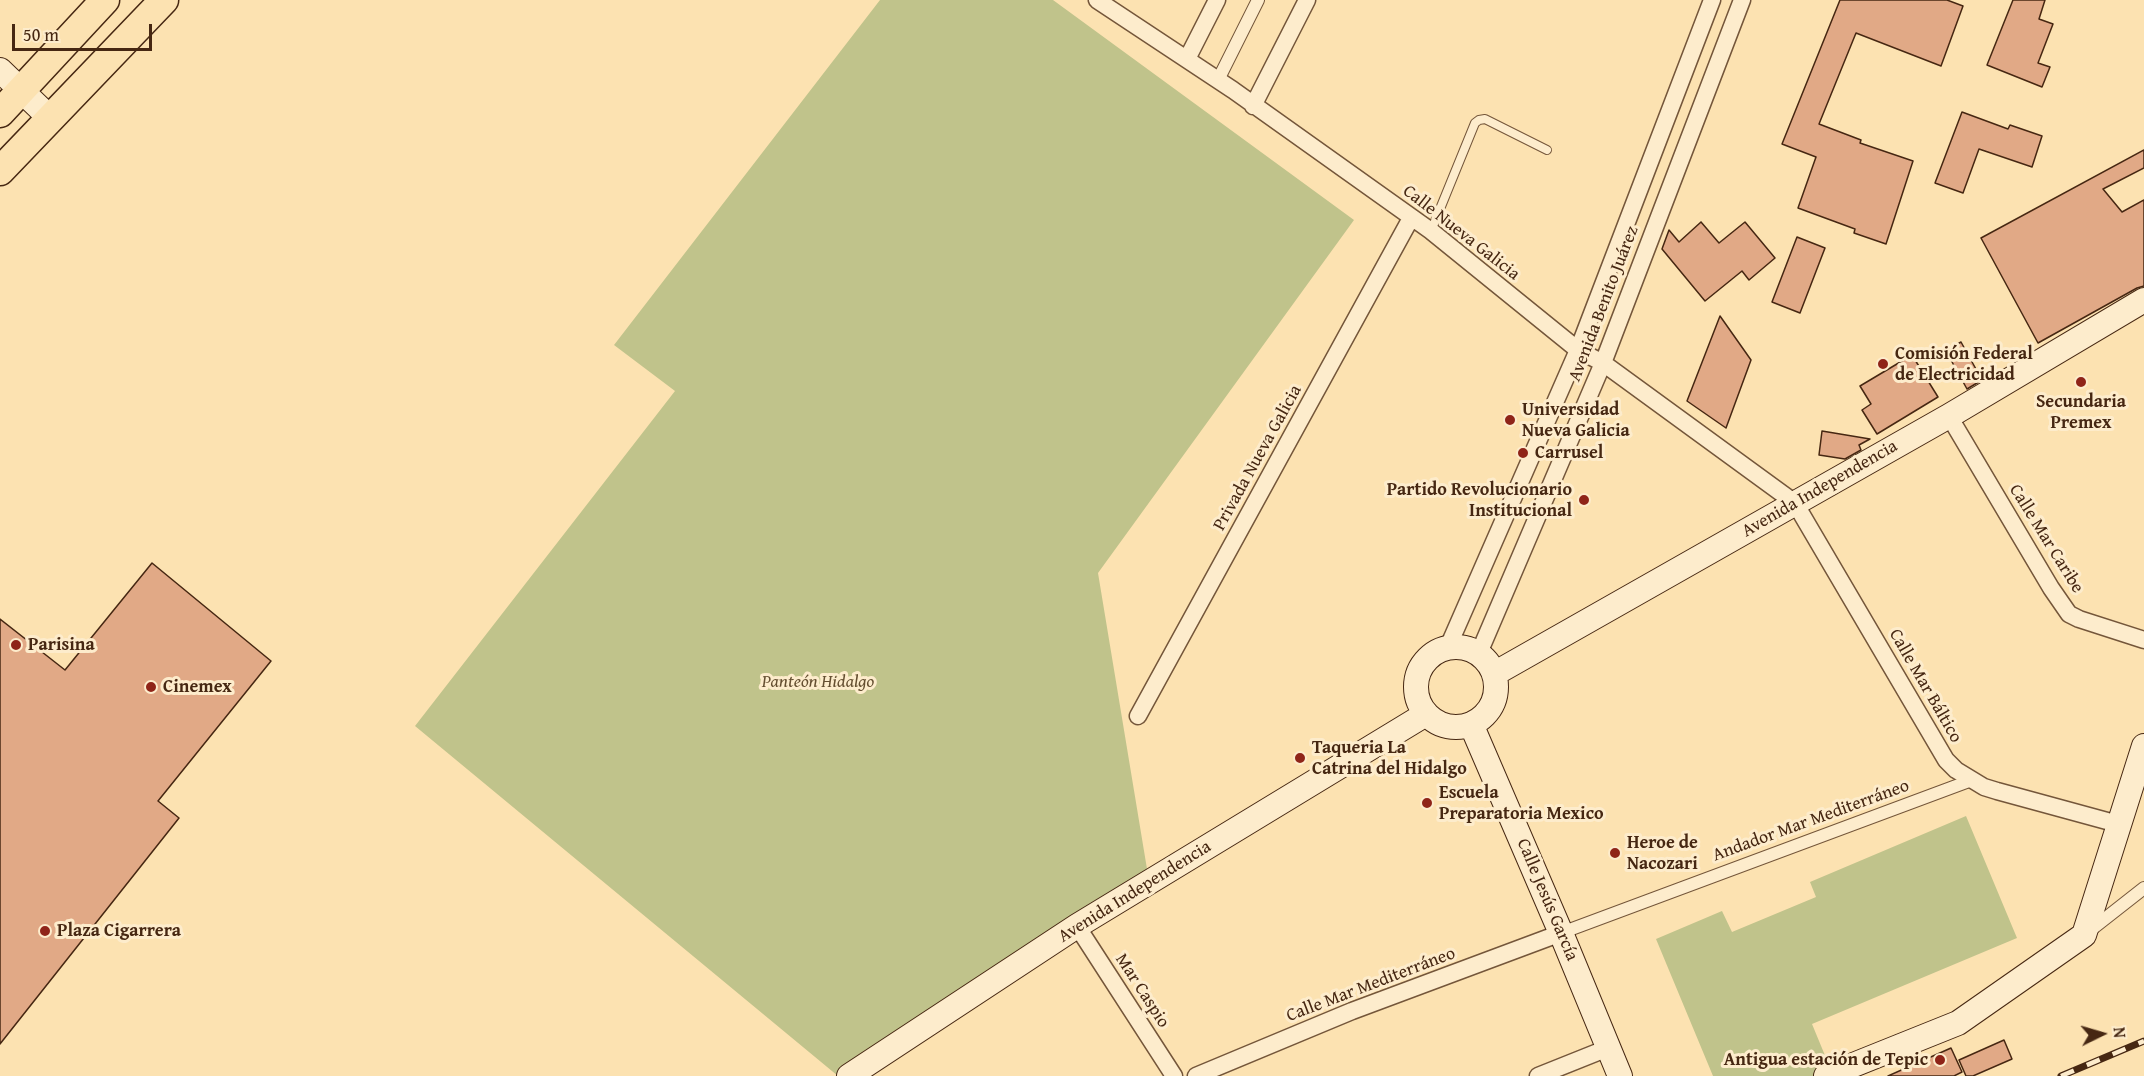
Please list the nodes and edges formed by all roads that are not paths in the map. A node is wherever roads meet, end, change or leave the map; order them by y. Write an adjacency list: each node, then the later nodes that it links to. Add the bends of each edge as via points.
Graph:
1 (105, 0): 12 (highway)
2 (164, 0): 15 (highway)
3 (1097, 0): 9 (street, Calle Nueva Galicia)
4 (1217, 0): 9 (street)
5 (1258, 0): 11 (street)
6 (1306, 0): 13 (street)
7 (1712, 0): 21 (street, Avenida Benito Juárez)
8 (1742, 0): 22 (street, Avenida Benito Juárez)
9 (1187, 59): 11 (street, Calle Nueva Galicia)
10 (0, 70): 12 (main road)
11 (1218, 80): 13 (street, Calle Nueva Galicia)
12 (22, 92): 14 (highway); 15 (main road)
13 (1253, 106): 18 (street, Calle Nueva Galicia)
14 (0, 113)
15 (50, 118): 17 (highway)
16 (1547, 150): 19 (lane, via 1485,119 1479,120)
17 (0, 171)
18 (1411, 218): 19 (street, Calle Nueva Galicia); 30 (street, Privada Nueva Galicia)
19 (1431, 231): 21 (street, Calle Nueva Galicia)
20 (2144, 300): 23 (main road, Avenida Independencia)
21 (1578, 350): 22 (street, Calle Nueva Galicia); 26 (street, Avenida Benito Juárez)
22 (1603, 363): 24 (street, Calle Nueva Galicia); 27 (street, Avenida Benito Juárez)
23 (1949, 416): 24 (main road, Avenida Independencia); 25 (street, Calle Mar Caribe, via 2069,614)
24 (1795, 503): 28 (main road, Avenida Independencia); 33 (street, Calle Mar Báltico, via 1946,760)
25 (2144, 640)
26 (1448, 646): 27 (main road); 29 (main road, via 1427,658 1416,680 1415,692)
27 (1479, 653): 28 (main road)
28 (1494, 674): 31 (main road, via 1492,704)
29 (1426, 714): 31 (main road, via 1447,727); 36 (main road, Avenida Independencia)
30 (1138, 717)
31 (1471, 724): 37 (main road, Calle Jesús García)
32 (2144, 746): 34 (main road)
33 (1972, 780): 34 (street, Calle Mar Báltico, via 1997,791); 37 (street, Andador Mar Mediterráneo)
34 (2118, 824): 38 (main road)
35 (2144, 888): 38 (street)
36 (1077, 927): 40 (main road, Avenida Independencia); 41 (street, Mar Caspio)
37 (1562, 933): 39 (main road, Calle Jesús García); 42 (street, Calle Mar Mediterráneo, via 1352,1011)
38 (2084, 935): 45 (main road, via 1958,1023)
39 (1608, 1048): 43 (street); 44 (main road, Calle Jesús García)
40 (849, 1076)
41 (1174, 1076)
42 (1196, 1076)
43 (1538, 1076)
44 (1620, 1076)
45 (1826, 1076)

